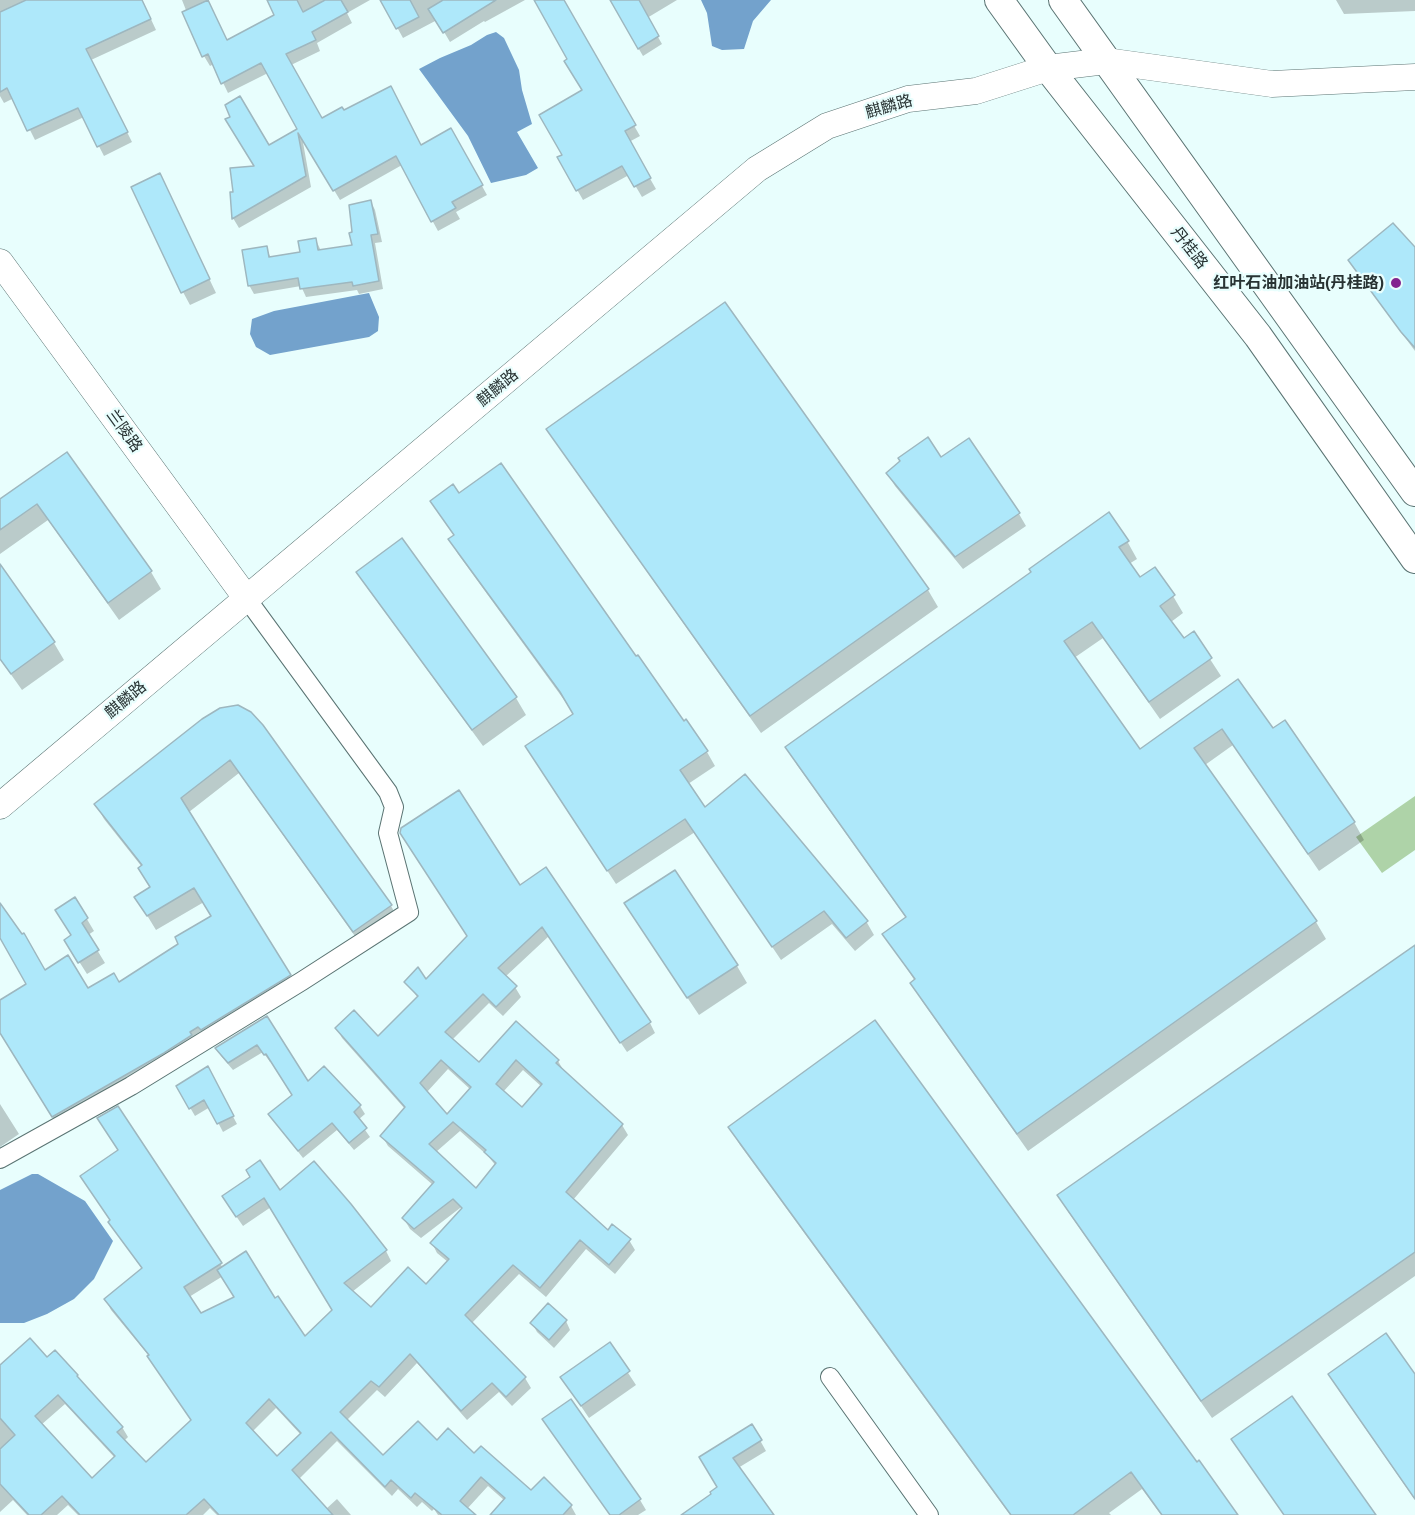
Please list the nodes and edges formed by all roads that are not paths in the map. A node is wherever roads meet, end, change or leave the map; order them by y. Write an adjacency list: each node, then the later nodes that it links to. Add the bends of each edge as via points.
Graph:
1 (999, 0): 4 (main road, 丹桂路)
2 (1063, 0): 3 (main road)
3 (1106, 61): 4 (street, 麒麟路); 5 (street, 麒麟路, via 1272,84); 7 (main road)
4 (1048, 68): 8 (main road, 丹桂路, via 1258,336); 9 (street, 麒麟路, via 976,91 908,99 827,126 757,169)
5 (1415, 77)
6 (0, 262): 9 (street, 兰陵路)
7 (1415, 492)
8 (1415, 559)
9 (247, 599): 10 (street, 麒麟路); 11 (street, via 388,792 394,807 388,833 409,912 131,1086)
10 (0, 806)
11 (0, 1159)
12 (830, 1377): 13 (street)
13 (929, 1515)

